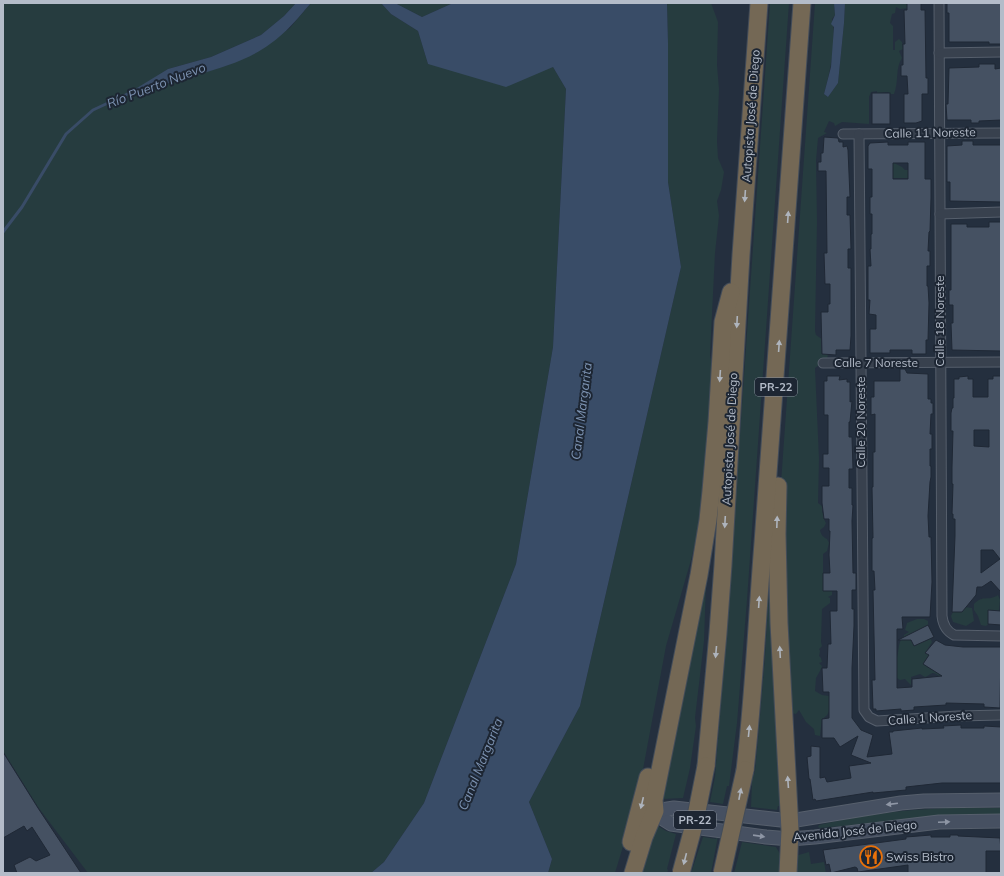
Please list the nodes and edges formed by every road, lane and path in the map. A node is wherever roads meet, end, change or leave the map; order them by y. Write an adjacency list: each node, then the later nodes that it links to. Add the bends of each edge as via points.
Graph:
1 (759, 3): 12 (highway, Autopista José de Diego / PR-22, one-way to 12)
2 (802, 3): 17 (highway, PR-22, one-way to 2)
3 (939, 3): 5 (street, Calle 18 Noreste)
4 (1001, 52): 5 (street)
5 (939, 53): 6 (street, Calle 18 Noreste)
6 (939, 133): 7 (street, Calle 11 Noreste); 9 (street, Calle 11 Noreste); 11 (street, Calle 18 Noreste)
7 (1001, 133)
8 (843, 134): 9 (street, Calle 11 Noreste)
9 (859, 134): 16 (street, Calle 20 Noreste)
10 (1001, 212): 11 (street)
11 (940, 214): 13 (street, Calle 18 Noreste)
12 (741, 255): 18 (highway, one-way to 18, via 723,322); 29 (highway, Autopista José de Diego / PR-22, one-way to 29, bridge, via 722,572 706,766)
13 (940, 362): 14 (street, Calle 7 Noreste); 16 (street, Calle 7 Noreste); 19 (street, Calle 18 Noreste, via 942,616 945,628 954,635)
14 (1001, 362)
15 (823, 363): 16 (street, Calle 7 Noreste)
16 (861, 363): 20 (street, Calle 20 Noreste)
17 (777, 370): 24 (highway, one-way to 17, via 779,623 777,534 784,408); 30 (highway, PR-22, one-way to 17, bridge, via 745,770 750,727)
18 (711, 492): 23 (highway, via 699,575 654,800); 27 (highway, one-way to 27, via 703,516 649,771)
19 (1001, 636)
20 (864, 710): 21 (street, Calle 1 Noreste, via 869,717 878,721)
21 (1001, 715)
22 (1001, 800): 24 (main road, Avenida José de Diego, one-way to 24, via 924,800)
23 (655, 811): 24 (main road, Avenida José de Diego, via 674,808); 26 (main road, Avenida José de Diego, one-way to 26, via 671,824); 28 (highway)
24 (790, 821): 26 (highway)
25 (1001, 821): 26 (main road, Avenida José de Diego, one-way to 25, via 939,822)
26 (790, 839): 31 (highway)
27 (622, 873)
28 (633, 873)
29 (681, 873)
30 (722, 873)
31 (788, 873)

